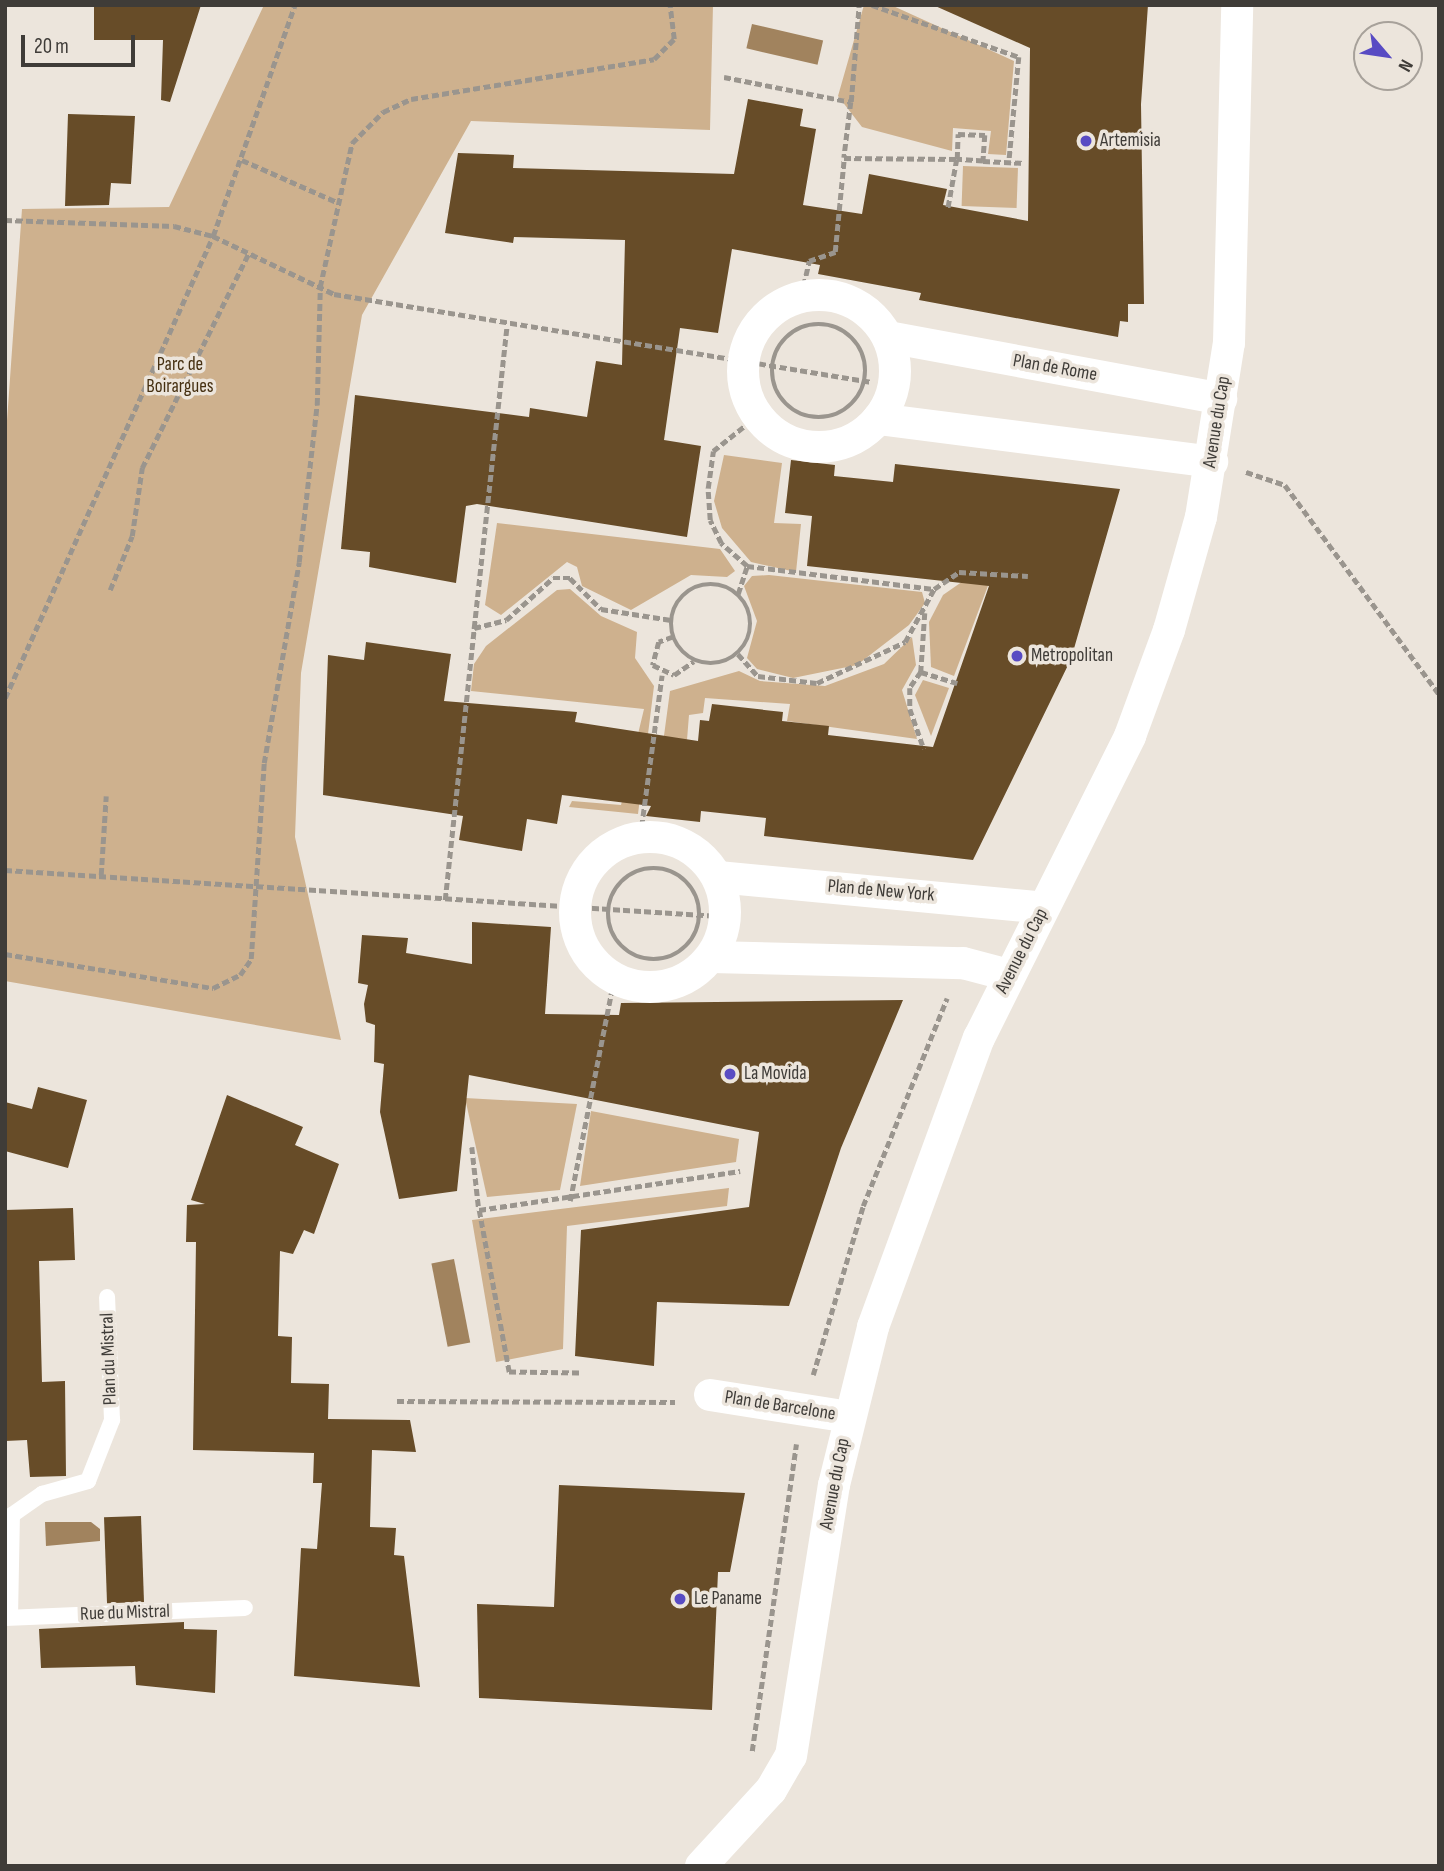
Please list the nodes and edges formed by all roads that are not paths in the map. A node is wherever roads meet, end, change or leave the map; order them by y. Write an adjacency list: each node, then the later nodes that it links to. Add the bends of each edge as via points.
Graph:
1 (1237, 5): 3 (street, Avenue du Cap, via 1235,289)
2 (888, 337): 3 (street, Plan de Rome); 4 (street); 4 (street, via 851,301 801,296 761,320 757,416 794,443 817,447 840,445)
3 (1221, 399): 5 (street, Avenue du Cap)
4 (878, 419): 5 (street)
5 (1212, 462): 7 (street, Avenue du Cap, via 1169,630 1130,736)
6 (718, 877): 7 (street, Plan de New York); 8 (street, via 726,917); 8 (street, via 677,841 640,837 601,855 578,888 575,908 584,949 614,979 656,988 677,983)
7 (1044, 908): 9 (street, Avenue du Cap)
8 (701, 950): 9 (street, via 963,963)
9 (1008, 975): 12 (street, Avenue du Cap, via 895,1263)
10 (107, 1297): 14 (lane, Plan du Mistral, via 112,1420 88,1481 42,1494 12,1515)
11 (710, 1395): 12 (street, Plan de Barcelone)
12 (849, 1417): 15 (street, Avenue du Cap, via 791,1756 771,1790)
13 (245, 1608): 14 (lane, Rue du Mistral)
14 (8, 1618)
15 (701, 1866)

